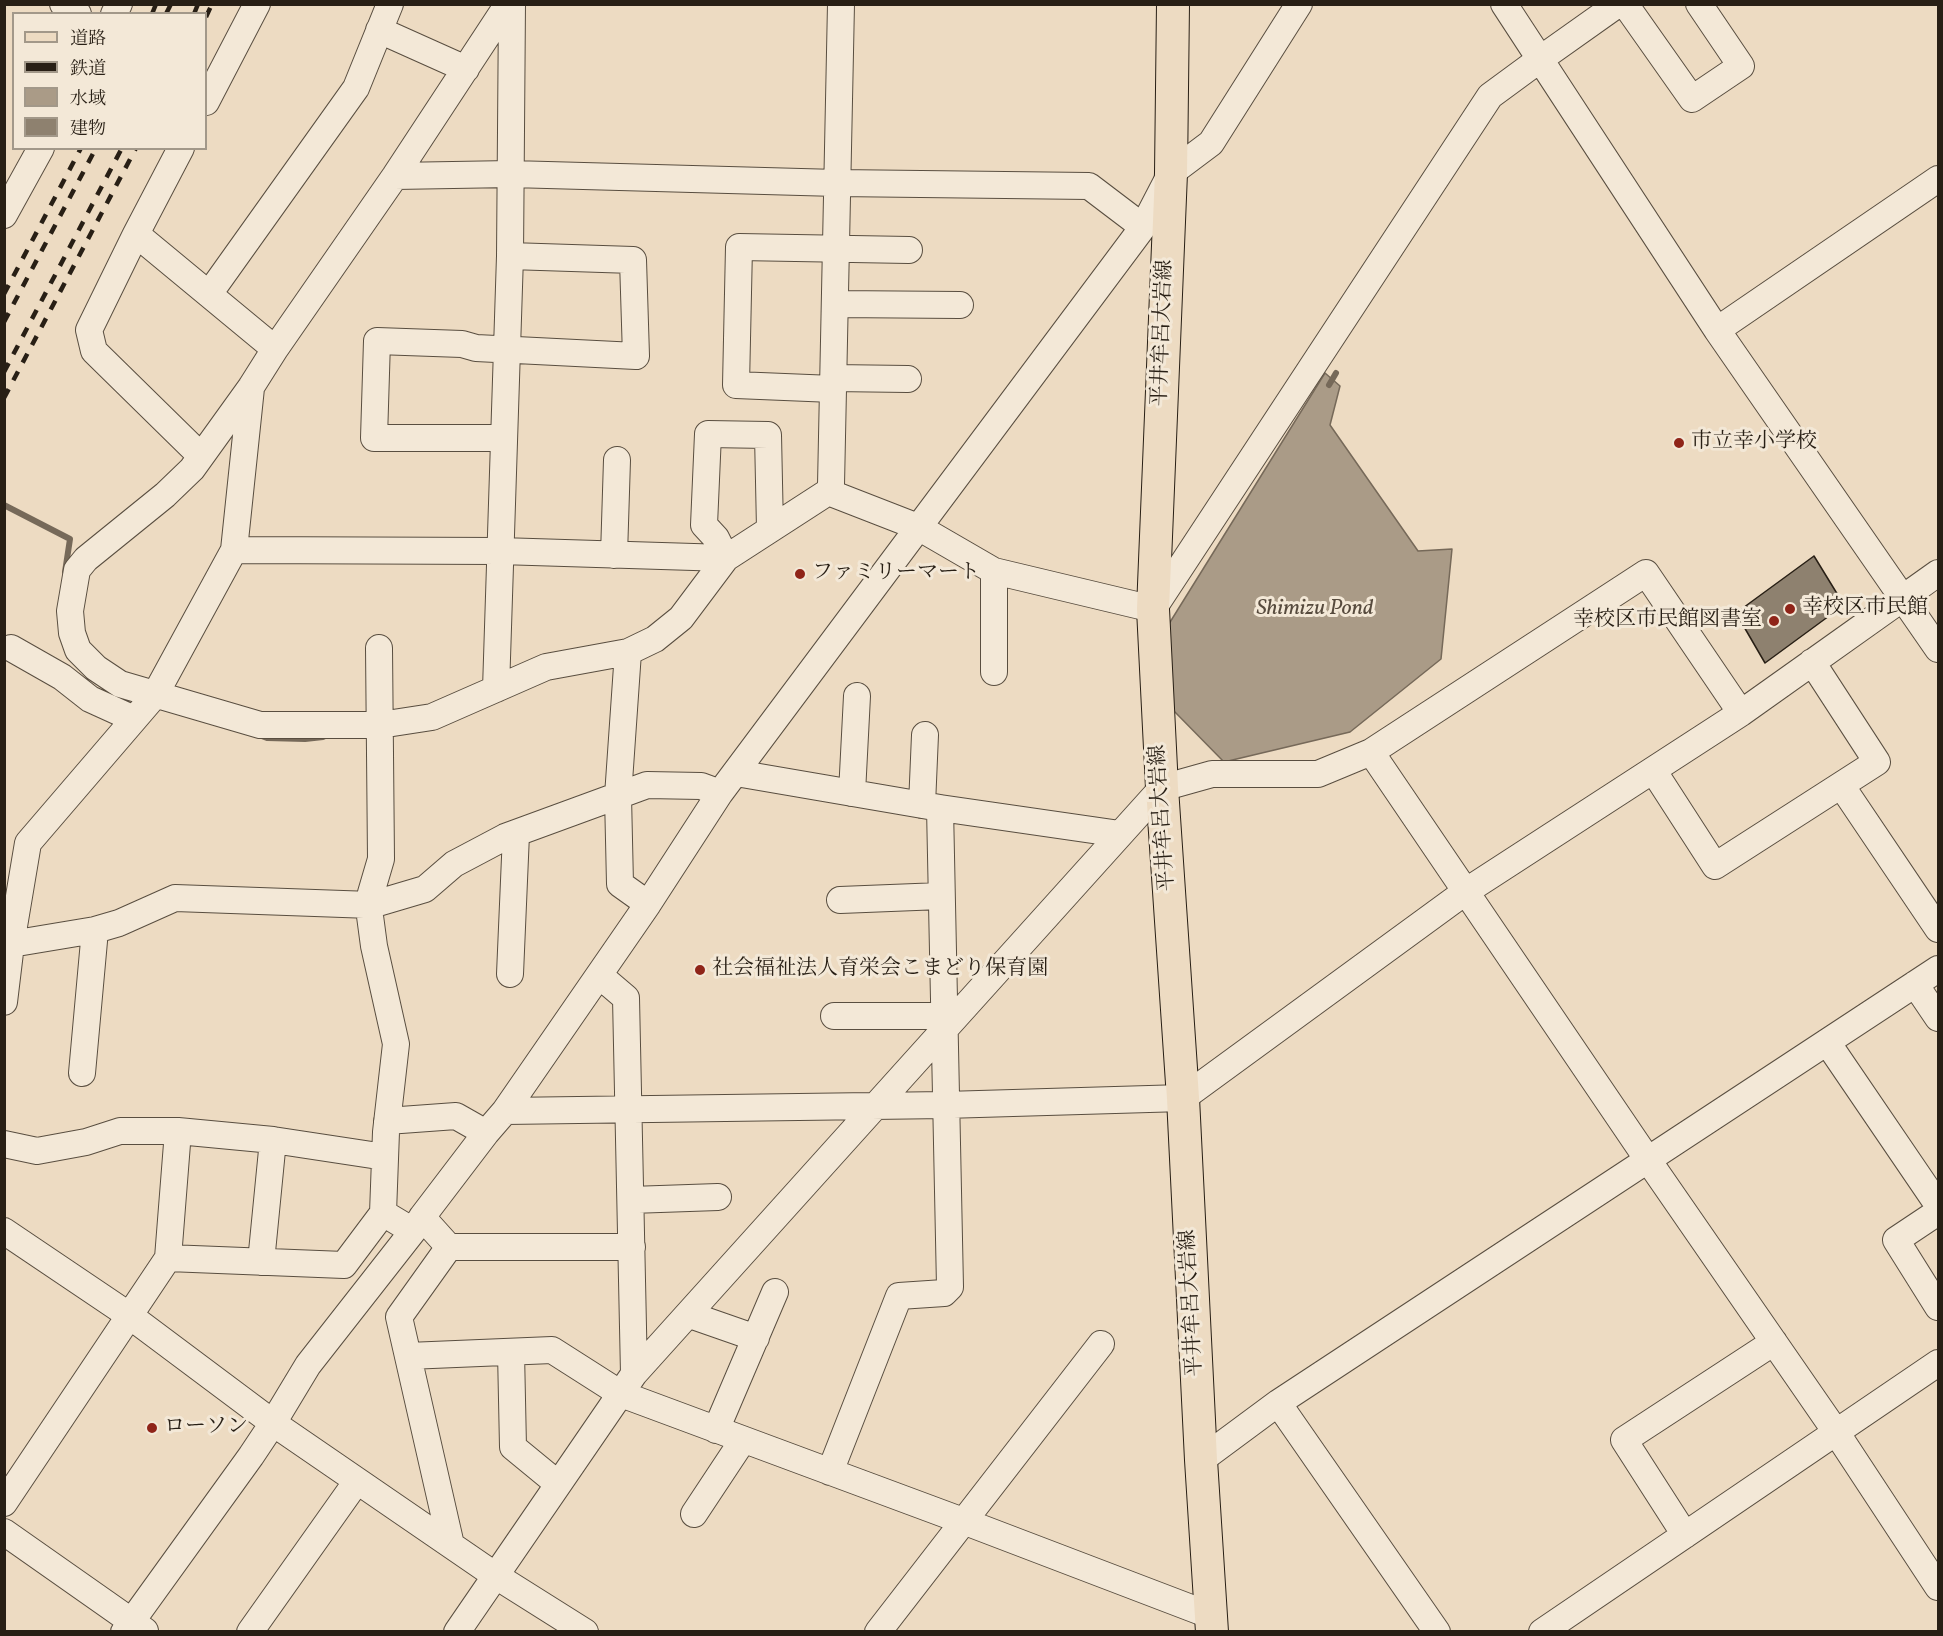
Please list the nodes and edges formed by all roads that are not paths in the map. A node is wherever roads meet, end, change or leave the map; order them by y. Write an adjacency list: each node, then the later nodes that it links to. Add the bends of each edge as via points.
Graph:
1 (257, 4): 14 (street)
2 (390, 4): 11 (street)
3 (510, 4): 13 (street); 18 (street)
4 (841, 4): 21 (street)
5 (1173, 4): 17 (main road, 平井牟呂大岩線)
6 (1299, 4): 17 (street, via 1211,142)
7 (1504, 4): 12 (street)
8 (1618, 4): 12 (street)
9 (1625, 4): 10 (street, via 1692,99 1741,66)
10 (1699, 4)
11 (379, 30): 13 (street); 28 (street, via 356,88)
12 (1539, 60): 31 (street); 50 (street, via 1491,96)
13 (466, 69): 19 (street)
14 (207, 100)
15 (40, 150): 22 (street)
16 (180, 150): 24 (street)
17 (1171, 173): 23 (street); 50 (main road, 平井牟呂大岩線)
18 (511, 174): 19 (street); 21 (street); 27 (street)
19 (395, 176): 32 (street)
20 (1938, 179): 31 (street)
21 (837, 183): 23 (street, via 1089,186); 25 (street)
22 (4, 215)
23 (1143, 227): 41 (street)
24 (136, 234): 28 (street); 38 (street, via 89,330 94,351)
25 (836, 248): 26 (street); 29 (street); 35 (street, via 739,247 736,385)
26 (909, 250)
27 (510, 256): 33 (street); 33 (street, via 633,260 636,356)
28 (209, 294): 32 (street)
29 (835, 304): 30 (street); 35 (street)
30 (960, 305)
31 (1717, 330): 49 (street)
32 (275, 350): 36 (street)
33 (506, 350): 37 (street); 37 (street, via 377,341 374,438)
34 (908, 379): 35 (street)
35 (833, 384): 40 (street)
36 (252, 387): 38 (street); 43 (street)
37 (503, 438): 44 (street)
38 (201, 456): 59 (street, via 165,495 77,570 70,611 78,650)
39 (617, 460): 45 (street)
40 (828, 492): 41 (street); 42 (street)
41 (918, 527): 47 (street); 65 (street)
42 (770, 529): 46 (street); 46 (street, via 768,435 708,434 704,525)
43 (234, 550): 44 (street); 59 (street)
44 (500, 551): 45 (street); 57 (street)
45 (614, 555): 46 (street)
46 (726, 558): 54 (street, via 681,618 655,639)
47 (994, 571): 50 (street); 56 (street)
48 (1938, 573): 49 (street)
49 (1902, 597): 53 (street); 55 (street)
50 (1153, 609): 67 (main road, 平井牟呂大岩線)
51 (11, 648): 59 (street, via 62,677 90,699)
52 (379, 648): 61 (street)
53 (1938, 649)
54 (628, 652): 57 (street, via 546,667); 70 (street)
55 (1812, 662): 60 (street); 66 (street, via 1877,762)
56 (994, 672)
57 (496, 689): 61 (street, via 432,717)
58 (857, 696): 69 (street)
59 (146, 705): 61 (street, via 260,725); 74 (street, via 28,843)
60 (1741, 712): 63 (street, via 1646,573); 64 (street)
61 (380, 724): 79 (street, via 381,859)
62 (925, 735): 71 (street)
63 (1371, 752): 67 (street, via 1318,774 1212,774); 75 (street)
64 (1653, 770): 66 (street, via 1715,866); 75 (street)
65 (736, 772): 68 (street); 69 (street)
66 (1840, 785): 80 (street)
67 (1162, 788): 73 (street); 93 (main road, 平井牟呂大岩線)
68 (720, 793): 70 (street, via 702,786 648,785); 78 (street)
69 (852, 793): 71 (street)
70 (618, 796): 72 (street); 78 (street, via 620,884)
71 (931, 807): 73 (street); 76 (street)
72 (516, 834): 79 (street, via 454,864 424,889); 84 (street)
73 (1120, 834): 90 (street)
74 (12, 887): 82 (street)
75 (1465, 892): 93 (street); 104 (street)
76 (941, 896): 77 (street); 90 (street)
77 (840, 900)
78 (648, 904): 85 (street)
79 (371, 905): 81 (street, via 175,898); 98 (street, via 374,946 396,1044)
80 (1938, 929)
81 (95, 930): 82 (street); 92 (street)
82 (8, 944): 87 (street)
83 (1938, 969): 86 (street)
84 (510, 974)
85 (598, 975): 96 (street, via 626,998); 97 (street)
86 (1915, 984): 89 (street); 91 (street)
87 (4, 1002)
88 (834, 1016): 90 (street)
89 (1938, 1018)
90 (944, 1022): 94 (street); 95 (street)
91 (1827, 1042): 104 (street); 107 (street)
92 (82, 1073)
93 (1183, 1098): 94 (street); 132 (main road, 平井牟呂大岩線)
94 (945, 1105): 95 (street); 133 (street, via 950,1287 944,1293 899,1296)
95 (875, 1106): 96 (street); 118 (street)
96 (629, 1110): 97 (street); 106 (street)
97 (505, 1111): 100 (street)
98 (387, 1121): 100 (street, via 456,1116); 103 (street)
99 (177, 1131): 101 (street); 102 (street, via 120,1131 37,1151); 114 (street)
100 (486, 1133): 110 (street)
101 (273, 1140): 103 (street); 115 (street)
102 (4, 1144)
103 (385, 1157): 109 (street)
104 (1648, 1160): 121 (street); 127 (street)
105 (718, 1197): 106 (street)
106 (631, 1200): 113 (street)
107 (1938, 1205)
108 (1938, 1212): 117 (street, via 1896,1240)
109 (383, 1213): 110 (street); 115 (street, via 344,1265)
110 (418, 1224): 112 (street); 128 (street, via 308,1365)
111 (4, 1231): 119 (street)
112 (449, 1247): 113 (street); 124 (street, via 399,1317)
113 (632, 1247): 126 (street)
114 (168, 1258): 115 (street); 119 (street)
115 (261, 1262)
116 (775, 1292): 120 (street)
117 (1938, 1306)
118 (690, 1315): 120 (street); 126 (street)
119 (130, 1316): 128 (street); 136 (street)
120 (756, 1338): 129 (street)
121 (1774, 1342): 130 (street); 140 (street, via 1624,1440)
122 (1101, 1344): 138 (street)
123 (511, 1352): 124 (street); 126 (street, via 552,1350); 135 (street, via 513,1447)
124 (408, 1356): 141 (street)
125 (1938, 1363): 130 (street)
126 (627, 1384): 129 (street); 135 (street)
127 (1278, 1403): 132 (street); 150 (street)
128 (273, 1423): 134 (street); 145 (street)
129 (716, 1430): 131 (street)
130 (1836, 1432): 140 (street); 143 (street)
131 (743, 1440): 133 (street); 137 (street)
132 (1201, 1460): 144 (main road, 平井牟呂大岩線)
133 (830, 1472): 138 (street)
134 (357, 1480): 141 (street); 146 (street)
135 (558, 1484): 142 (street)
136 (4, 1503)
137 (694, 1514)
138 (963, 1521): 144 (street); 149 (street)
139 (4, 1532): 145 (street)
140 (1685, 1534): 151 (street)
141 (451, 1545): 142 (street)
142 (496, 1576): 147 (street); 148 (street)
143 (1938, 1587)
144 (1212, 1624)
145 (133, 1628)
146 (250, 1632)
147 (457, 1632)
148 (585, 1632)
149 (878, 1632)
150 (1437, 1632)
151 (1542, 1632)

